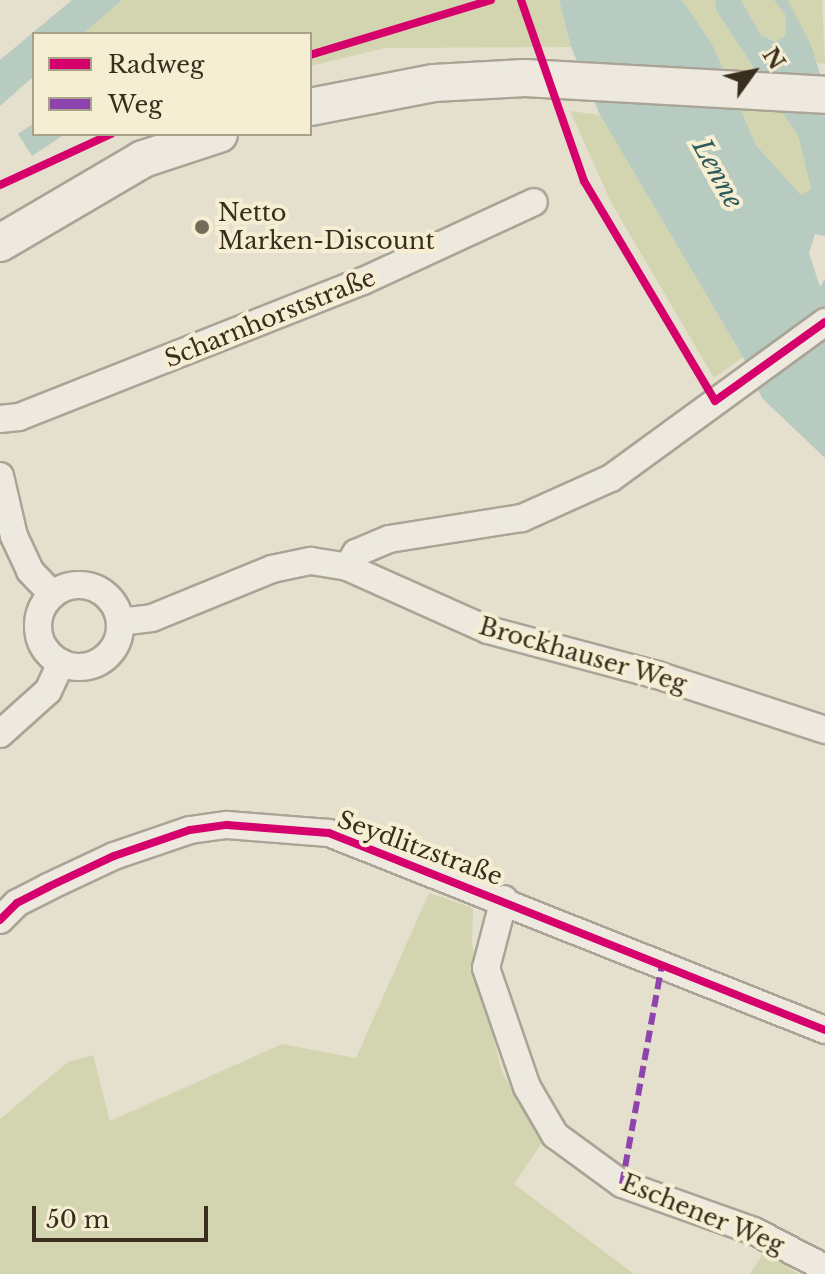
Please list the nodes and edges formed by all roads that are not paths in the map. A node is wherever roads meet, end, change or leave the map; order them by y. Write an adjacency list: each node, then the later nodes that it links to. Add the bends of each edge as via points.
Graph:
1 (825, 95): 2 (main road, via 616,80 434,83)
2 (312, 107)
3 (213, 136): 5 (main road, via 143,159)
4 (534, 202): 9 (street, Scharnhorststraße, via 353,285 30,413)
5 (15, 221): 6 (main road); 7 (main road)
6 (0, 243)
7 (0, 265)
8 (825, 322): 11 (street, via 611,478 572,498 522,518 389,539 356,553)
9 (0, 419)
10 (0, 476): 12 (street, via 14,536 30,571)
11 (347, 567): 13 (street, Brockhauser Weg, via 311,561 272,569 152,618); 15 (street, Brockhauser Weg, via 488,630 657,675)
12 (53, 595): 13 (street, via 69,586 91,587 112,601); 14 (street, via 40,614 39,633 45,648)
13 (120, 622): 14 (street, via 117,643 103,660 85,667)
14 (61, 663): 16 (street, via 48,691)
15 (825, 730)
16 (0, 734)
17 (504, 899): 18 (street, Seydlitzstraße, via 329,833 227,825 190,830 114,856 17,903); 19 (street, Seydlitzstraße); 20 (street, Eschener Weg, via 486,968 527,1087 555,1135 622,1184 754,1231)
18 (0, 920)
19 (825, 1030)
20 (825, 1268)

